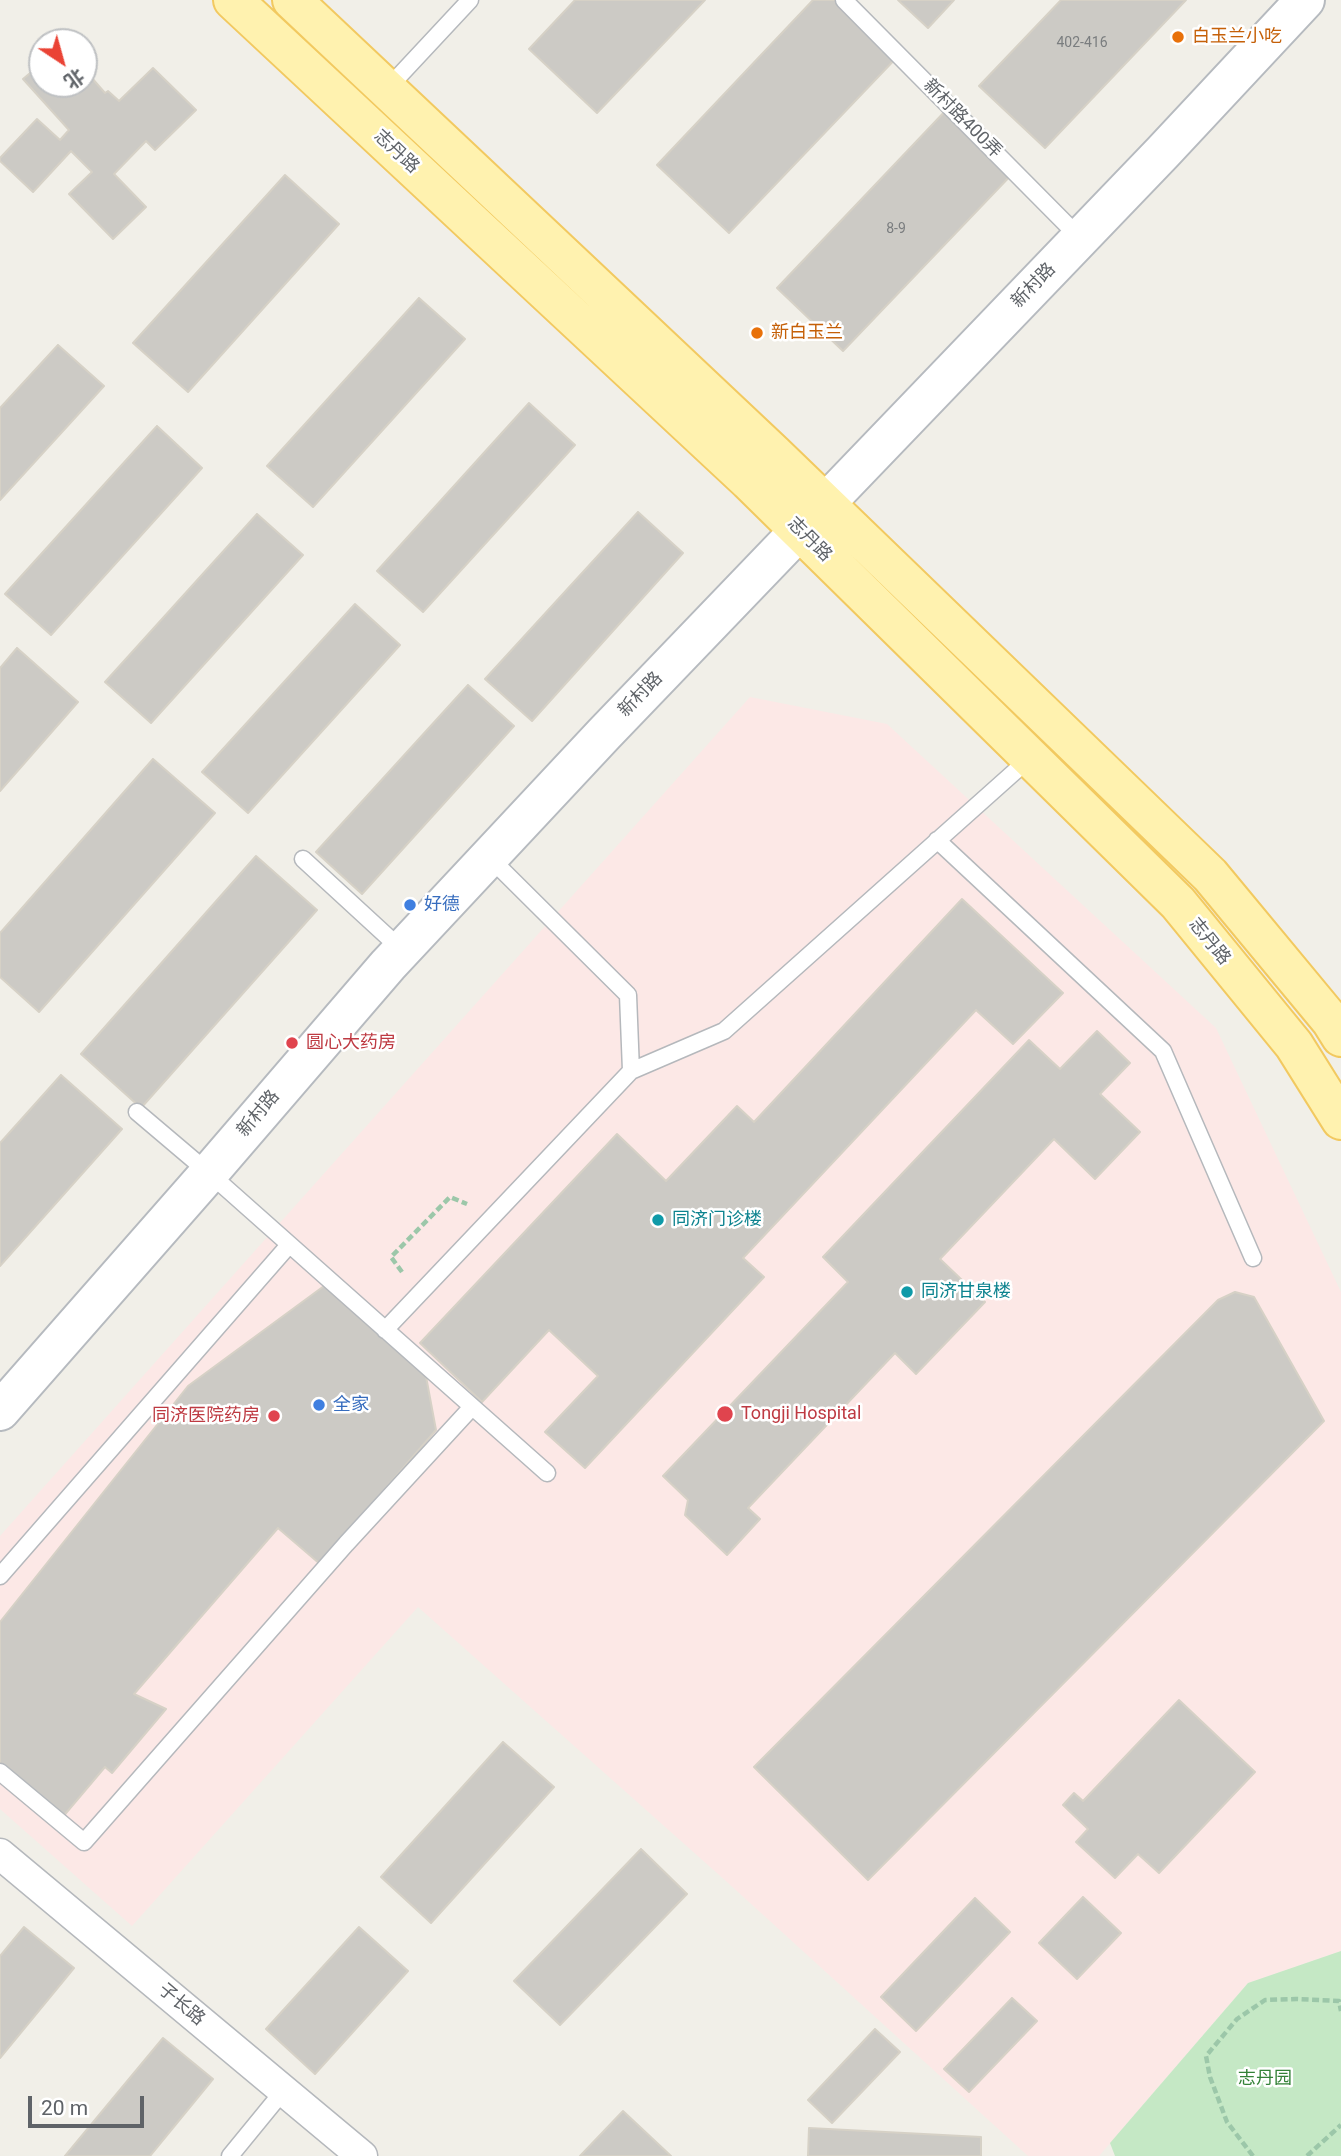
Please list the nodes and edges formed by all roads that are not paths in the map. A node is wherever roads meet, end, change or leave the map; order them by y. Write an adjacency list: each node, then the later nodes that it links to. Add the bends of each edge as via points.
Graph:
1 (233, 0): 9 (main road, 志丹路)
2 (292, 0): 6 (main road)
3 (470, 0): 6 (lane)
4 (844, 0): 7 (lane, 新村路400弄)
5 (1305, 0): 7 (main road, 新村路)
6 (387, 89): 8 (main road)
7 (1080, 238): 8 (main road, 新村路)
8 (825, 503): 9 (main road, 新村路); 15 (main road, via 1210,875)
9 (798, 530): 10 (main road, 志丹路); 12 (main road, 新村路)
10 (1030, 758): 11 (lane); 18 (main road, 志丹路, via 1178,903 1294,1045)
11 (937, 840): 16 (lane, via 724,1031); 21 (lane, via 1163,1051)
12 (489, 857): 14 (main road, 新村路); 16 (lane, via 628,995)
13 (303, 859): 14 (lane)
14 (402, 950): 19 (main road, 新村路)
15 (1341, 1037)
16 (631, 1071): 22 (lane)
17 (137, 1112): 19 (lane)
18 (1341, 1120)
19 (209, 1173): 20 (lane); 24 (main road, 新村路)
20 (289, 1245): 22 (lane); 26 (lane)
21 (1253, 1258)
22 (385, 1330): 23 (lane)
23 (472, 1407): 25 (lane); 27 (lane, via 337,1553 84,1842)
24 (0, 1411)
25 (547, 1473)
26 (0, 1576)
27 (0, 1772)
28 (0, 1854): 29 (street, 子长路)
29 (284, 2090): 30 (lane); 31 (street, 子长路)
30 (230, 2156)
31 (362, 2156)

